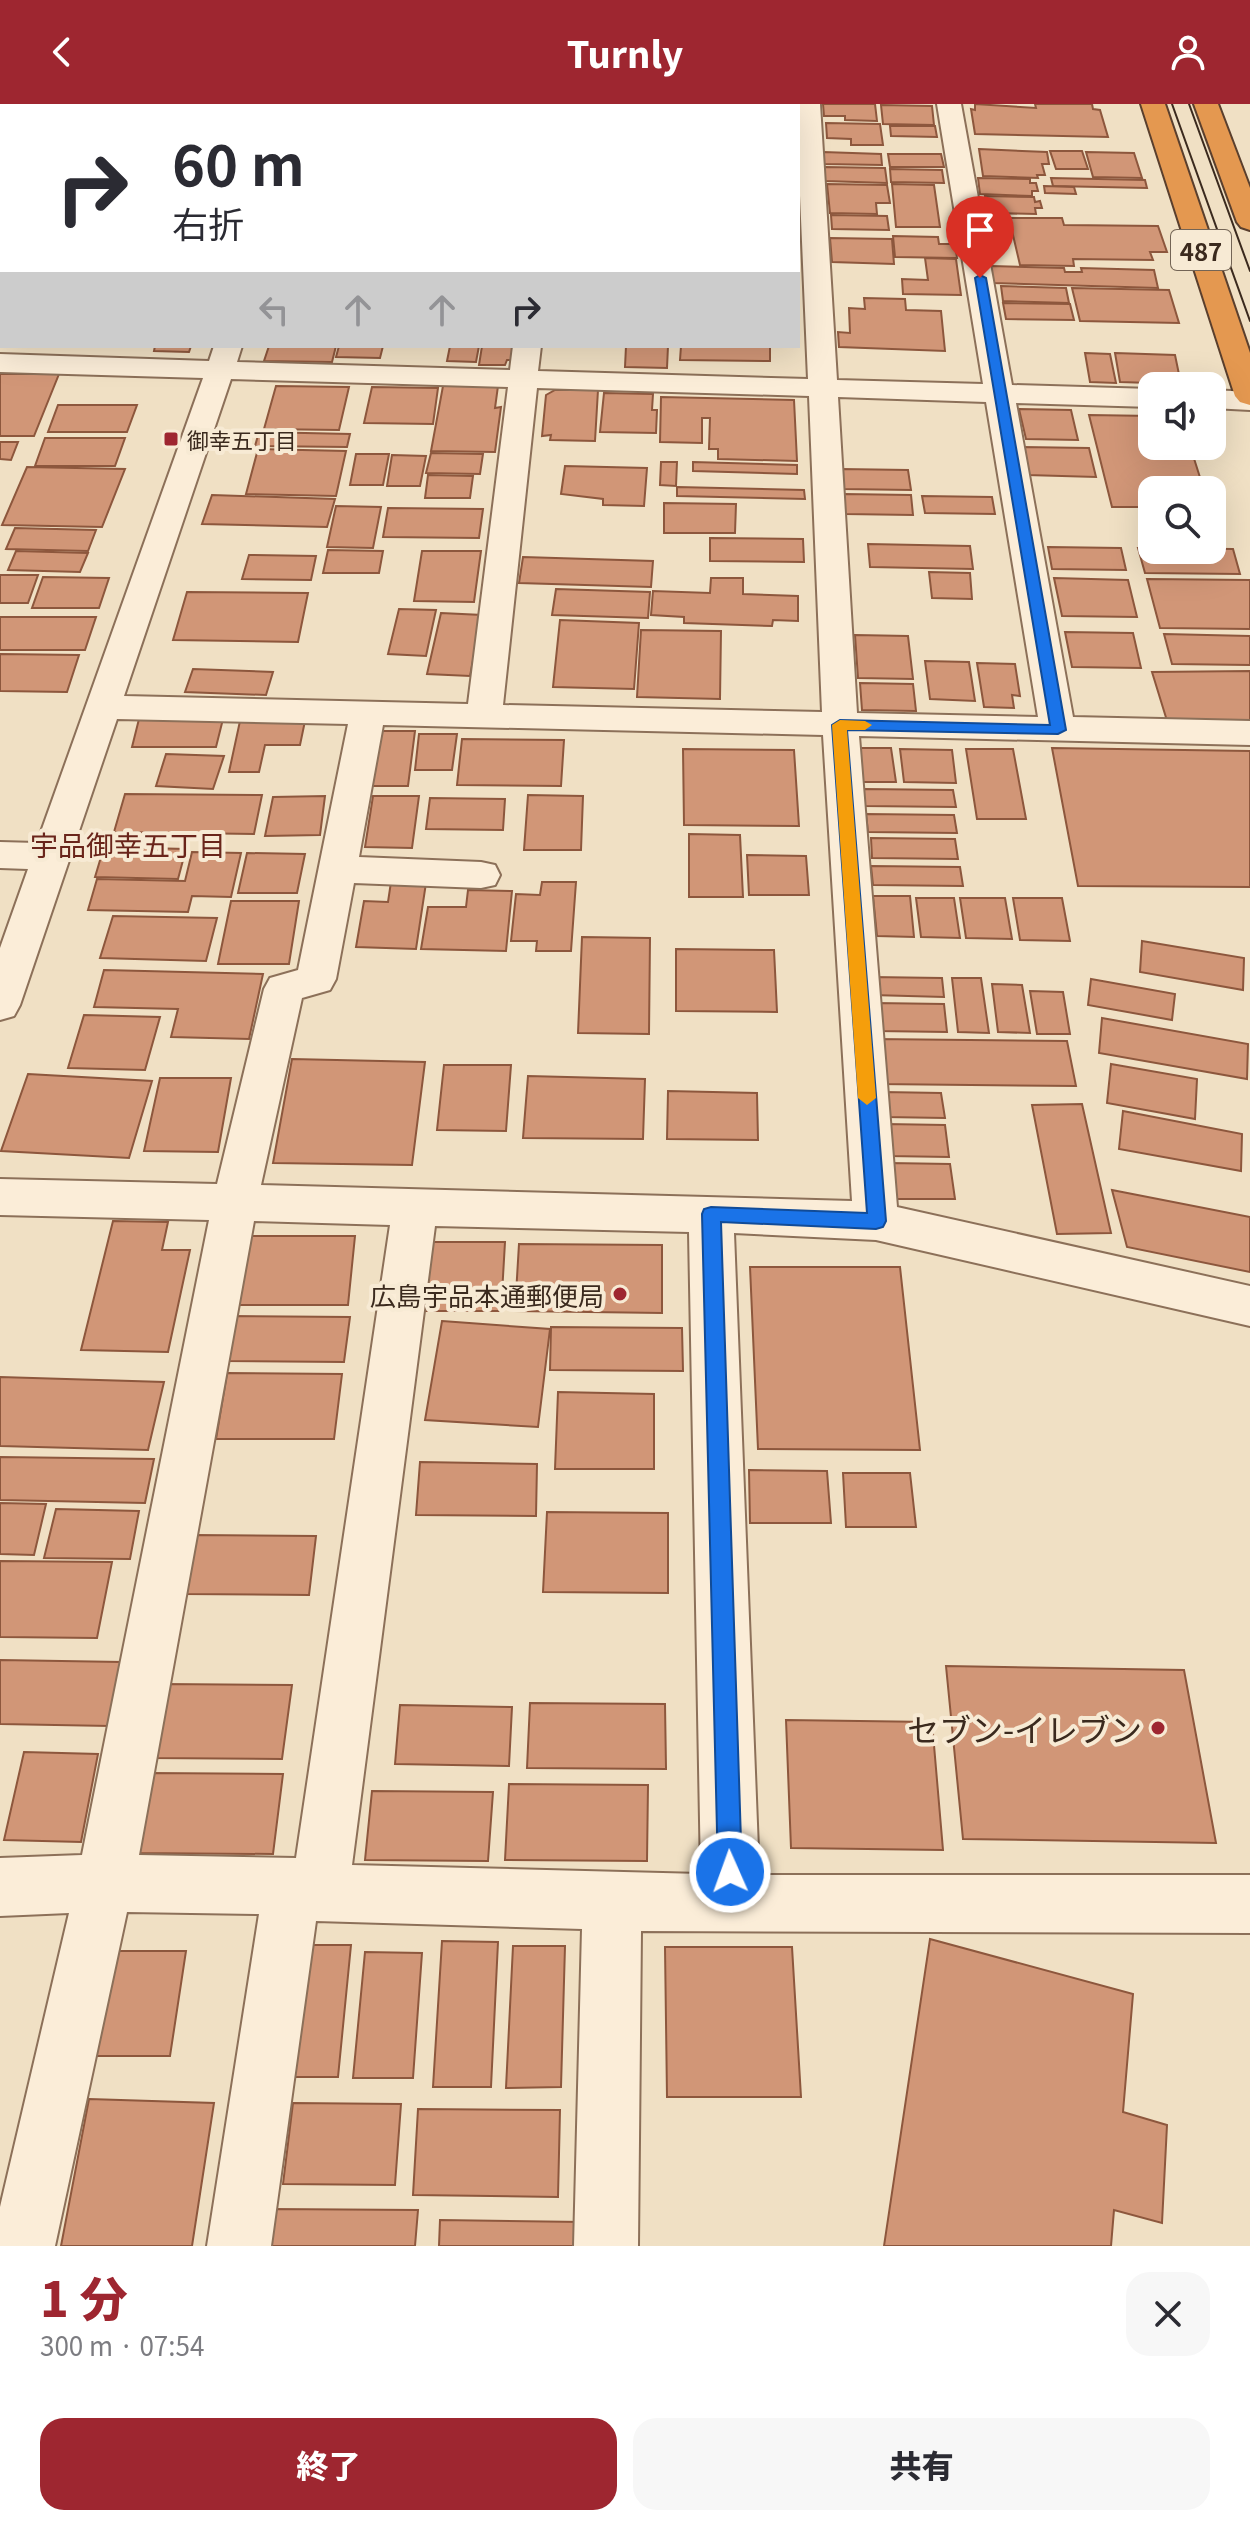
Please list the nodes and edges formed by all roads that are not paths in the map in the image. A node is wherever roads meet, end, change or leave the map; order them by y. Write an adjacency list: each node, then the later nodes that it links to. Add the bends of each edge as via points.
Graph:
1 (808, 104): 10 (street)
2 (949, 104): 11 (street)
3 (1153, 104): 13 (highway, 487)
4 (1206, 104): 5 (highway, 487)
5 (1250, 222)
6 (527, 348): 9 (street)
7 (224, 357): 8 (street); 9 (street); 14 (street)
8 (0, 363)
9 (522, 380): 10 (street); 16 (street)
10 (821, 390): 11 (street); 17 (street)
11 (1001, 394): 12 (street); 18 (street)
12 (1138, 398)
13 (1234, 399)
14 (104, 707): 15 (street); 21 (street)
15 (367, 715): 16 (street); 22 (street)
16 (484, 717): 17 (street)
17 (840, 725): 18 (street); 29 (street)
18 (1058, 730): 19 (street)
19 (1250, 733)
20 (0, 855): 21 (street)
21 (51, 857): 24 (street)
22 (337, 869): 23 (street); 26 (street, via 316,979 284,989)
23 (481, 875)
24 (0, 1005)
25 (0, 1197): 26 (street)
26 (235, 1204): 27 (street); 31 (street)
27 (415, 1209): 28 (street); 33 (street)
28 (711, 1214): 29 (street); 35 (street)
29 (876, 1221): 30 (street)
30 (1250, 1306)
31 (105, 1883): 32 (street); 33 (street); 37 (street)
32 (0, 1887)
33 (306, 1890): 34 (street); 38 (street)
34 (612, 1901): 35 (street); 39 (street)
35 (731, 1904): 36 (street)
36 (1250, 1904)
37 (23, 2246)
38 (239, 2246)
39 (606, 2246)

